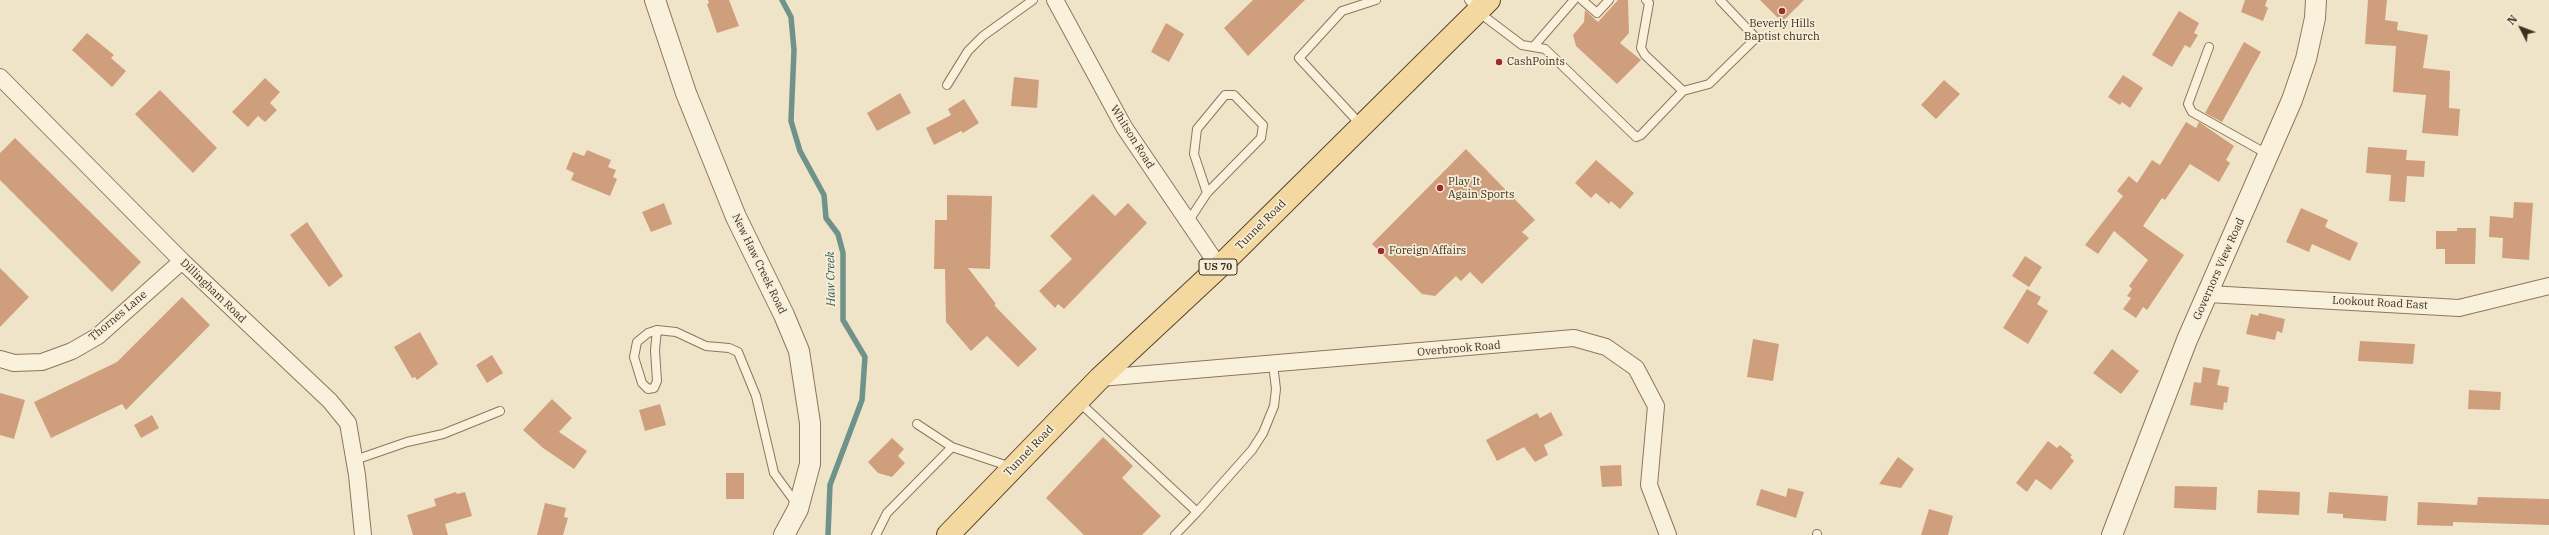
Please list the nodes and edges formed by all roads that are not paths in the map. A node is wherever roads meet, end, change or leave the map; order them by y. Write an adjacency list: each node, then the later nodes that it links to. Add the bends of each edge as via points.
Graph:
1 (655, 0): 35 (street, New Haw Creek Road, via 686,93 733,210 784,314 799,352 810,430 810,464)
2 (1033, 0): 15 (lane, via 983,36 968,51)
3 (1055, 0): 20 (street, Whitson Road, via 1124,127)
4 (1376, 0): 17 (lane, via 1342,11 1299,58)
5 (1574, 0): 12 (lane)
6 (1582, 0): 7 (lane, via 1597,13)
7 (1609, 0)
8 (1646, 0): 16 (lane, via 1649,3 1641,48 1644,55)
9 (1720, 0): 16 (lane, via 1756,38 1709,84)
10 (2316, 0): 18 (street, Governors View Road, via 2315,18 2306,59)
11 (1478, 4): 12 (lane, via 1522,45); 17 (main road, Tunnel Road / US 70)
12 (1534, 46): 16 (lane, via 1545,49 1636,137 1641,135)
13 (2209, 47): 18 (lane, via 2188,104 2192,112)
14 (0, 77): 21 (street, Dillingham Road)
15 (947, 85)
16 (1683, 91)
17 (1360, 125): 22 (main road, Tunnel Road / US 70)
18 (2269, 155): 24 (street, Governors View Road)
19 (1207, 193): 19 (lane, via 1261,138 1263,125 1234,95 1225,95 1197,129 1194,154); 20 (lane)
20 (1188, 222): 22 (street, Whitson Road)
21 (182, 260): 26 (street, Thornes Lane, via 98,336 72,352 42,362 14,363); 33 (street, Dillingham Road, via 330,401 348,423)
22 (1219, 267): 28 (main road, Tunnel Road / US 70)
23 (2549, 286): 24 (street, Lookout Road East, via 2459,308)
24 (2208, 294): 43 (street, Governors View Road, via 2187,340)
25 (657, 330): 25 (lane, via 648,333 637,342 634,357 642,383 648,389 654,388 657,380); 35 (lane, via 676,332 706,346 730,348 738,352 756,396 774,473)
26 (0, 359)
27 (1273, 364): 28 (street, Overbrook Road); 36 (lane, via 1276,389 1274,406 1263,433 1252,450); 42 (street, Overbrook Road, via 1574,338 1606,347 1636,368 1656,406 1649,485)
28 (1100, 378): 29 (main road, Tunnel Road / US 70)
29 (1078, 401): 34 (main road, Tunnel Road / US 70); 36 (lane)
30 (500, 411): 33 (lane, via 442,434 407,442)
31 (917, 424): 32 (lane)
32 (952, 447): 34 (lane); 40 (lane, via 888,513)
33 (355, 460): 38 (street, Dillingham Road)
34 (1013, 468): 37 (main road, Tunnel Road / US 70)
35 (798, 506): 39 (street, New Haw Creek Road)
36 (1197, 512): 41 (lane)
37 (952, 534)
38 (363, 535)
39 (784, 535)
40 (876, 535)
41 (1175, 535)
42 (1668, 535)
43 (2112, 535)

